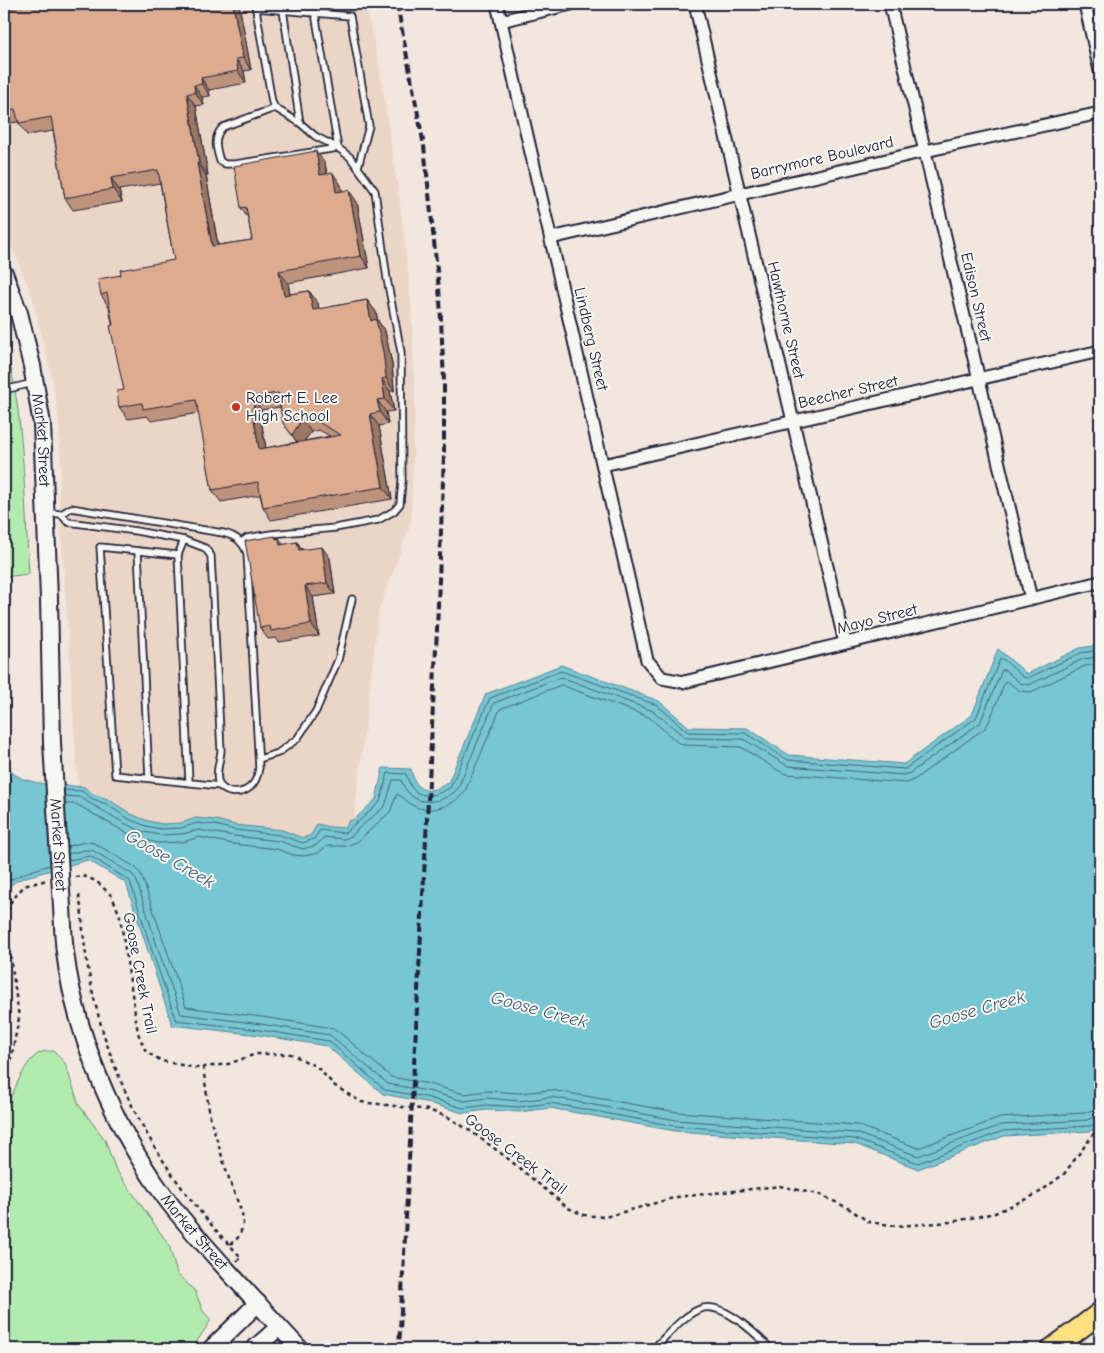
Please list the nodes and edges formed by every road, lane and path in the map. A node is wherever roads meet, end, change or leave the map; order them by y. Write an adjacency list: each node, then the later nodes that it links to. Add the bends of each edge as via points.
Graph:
1 (497, 4): 9 (street, Lindberg Street)
2 (572, 4): 9 (street)
3 (695, 4): 17 (street, Hawthorne Street)
4 (890, 4): 15 (street, Edison Street)
5 (1085, 4): 10 (street)
6 (256, 6): 7 (lane); 11 (lane)
7 (282, 10): 8 (lane); 13 (lane)
8 (315, 13): 14 (lane); 16 (lane, via 350,16 369,126)
9 (501, 21): 18 (street, Lindberg Street)
10 (1100, 71)
11 (275, 108): 13 (lane); 14 (lane, via 223,127 216,142 220,161 235,164)
12 (1100, 113): 15 (street, Barrymore Boulevard)
13 (300, 123): 14 (lane, via 315,136)
14 (338, 148): 16 (lane)
15 (925, 151): 17 (street, Barrymore Boulevard); 21 (street, Edison Street)
16 (358, 167): 28 (lane, via 375,191 401,352 400,504 386,516 366,523 271,534)
17 (740, 194): 18 (street, Barrymore Boulevard); 24 (street, Hawthorne Street)
18 (551, 238): 25 (street, Lindberg Street)
19 (4, 273): 22 (main road, Market Street, via 19,313)
20 (1100, 351): 21 (street, Beecher Street)
21 (979, 379): 24 (street, Beecher Street); 33 (street, Edison Street)
22 (35, 382): 23 (lane); 26 (main road, Market Street)
23 (4, 390)
24 (793, 422): 25 (street, Beecher Street); 34 (street, Hawthorne Street)
25 (603, 465): 35 (street, Lindberg Street, via 647,660)
26 (53, 513): 27 (lane, via 68,522); 28 (lane, via 71,508 228,534); 47 (main road, Market Street, bridge, via 52,743 65,954 75,1003 108,1099 131,1146 191,1230)
27 (184, 540): 30 (lane); 39 (lane, via 205,548 211,556)
28 (241, 542): 36 (lane, via 246,553)
29 (138, 551): 30 (lane); 37 (lane); 37 (lane, via 100,547 115,774)
30 (178, 555): 38 (lane)
31 (1100, 582): 33 (street, Mayo Street)
32 (352, 599): 36 (lane, via 338,660 316,711 297,739 278,753)
33 (1031, 599): 34 (street, Mayo Street)
34 (845, 644): 35 (street, Mayo Street, via 684,682)
35 (662, 678)
36 (259, 759): 39 (lane, via 258,776 246,791 235,793)
37 (149, 778): 38 (lane)
38 (190, 782): 39 (lane)
39 (220, 786)
40 (67, 878): 43 (path, Goose Creek Trail, via 84,876 96,880 112,896 120,916 138,1033 146,1052 162,1061)
41 (50, 880): 44 (path, via 24,886 9,904 7,930 19,1018)
42 (80, 895): 46 (path, via 94,1000 119,1079 145,1132 170,1172 201,1215)
43 (203, 1067): 45 (path, Goose Creek Trail, via 228,1064 256,1054 291,1054 317,1067 335,1086 361,1102 428,1110 448,1117 506,1157 568,1208 584,1215 604,1217 677,1197 780,1186 821,1195 869,1222 897,1226 951,1222 995,1213 1037,1194 1064,1174 1094,1132); 46 (path, via 210,1117 242,1212 240,1235)
44 (4, 1084)
45 (1100, 1129)
46 (229, 1245): 47 (path, via 241,1257)
47 (228, 1271): 48 (main road, Market Street)
48 (258, 1303): 50 (main road, Market Street); 51 (main road)
49 (1100, 1313): 56 (highway)
50 (279, 1327): 52 (main road); 53 (main road, Market Street)
51 (211, 1349)
52 (254, 1349)
53 (300, 1349)
54 (653, 1349): 55 (lane, via 687,1316 701,1308 714,1307 748,1326)
55 (771, 1349)
56 (1052, 1349)

